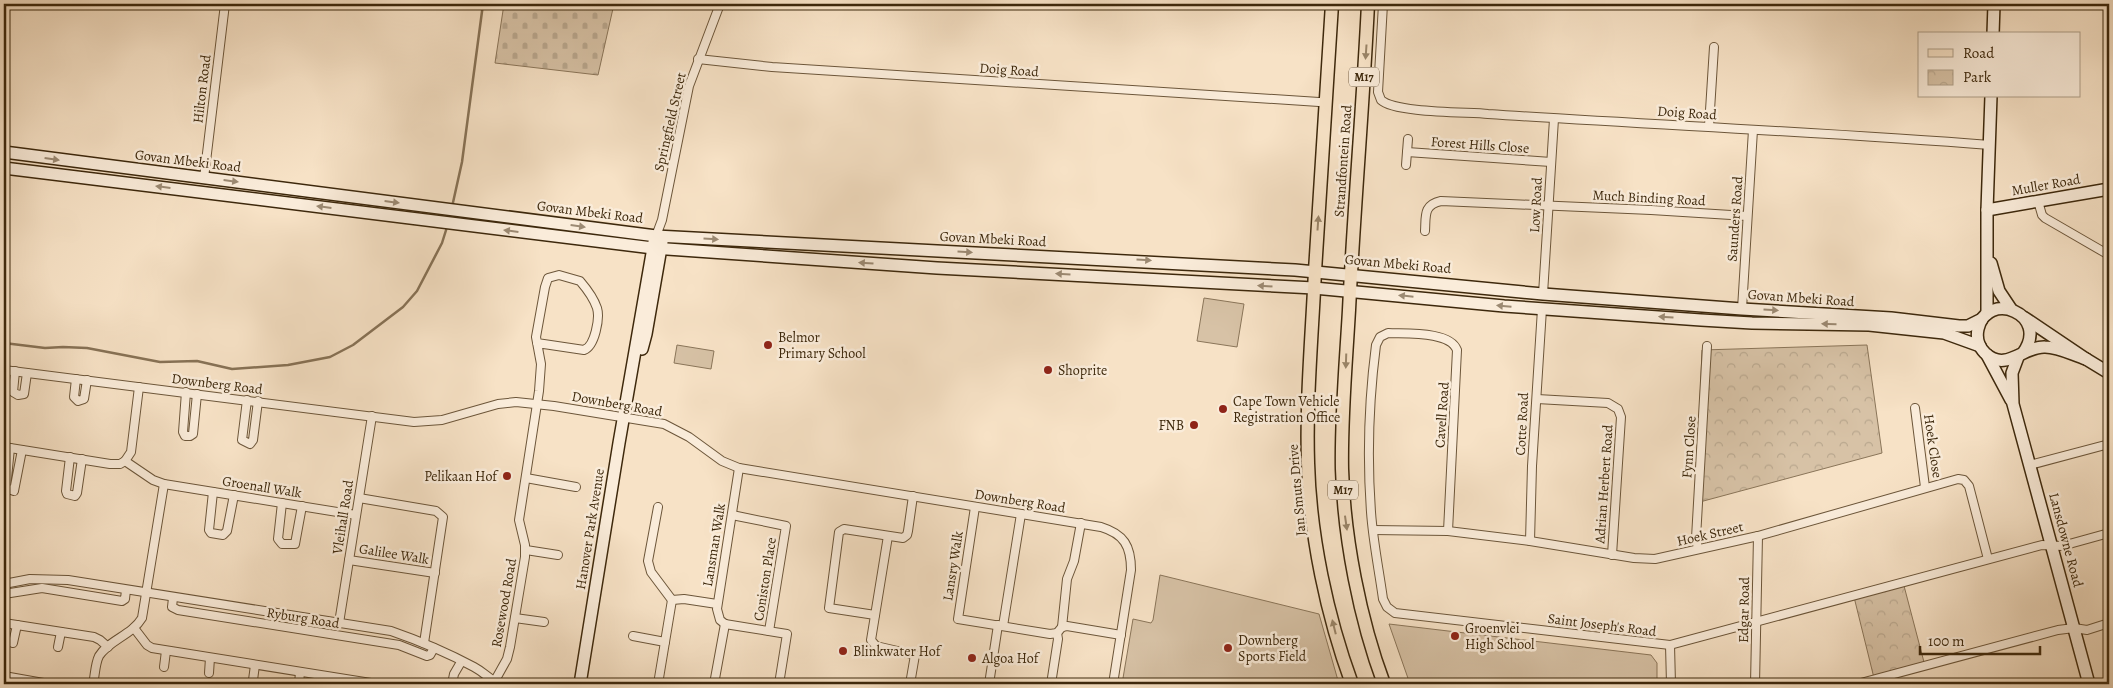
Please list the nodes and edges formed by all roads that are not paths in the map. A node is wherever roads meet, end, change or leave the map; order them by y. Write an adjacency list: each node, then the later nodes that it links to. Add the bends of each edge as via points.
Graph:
1 (225, 4): 22 (street, Hilton Road)
2 (720, 4): 9 (street, Springfield Street)
3 (1332, 4): 33 (main road, Strandfontein Road / M17, one-way to 3)
4 (1368, 4): 34 (main road, Strandfontein Road / M17, one-way to 34)
5 (1383, 4): 12 (street, Doig Road, via 1378,92 1384,103 1435,111)
6 (1994, 4): 7 (main road)
7 (1993, 32)
8 (1714, 47): 13 (street)
9 (698, 59): 11 (street, Doig Road, via 772,67); 29 (street, Springfield Street, via 684,104)
10 (1991, 98): 16 (main road)
11 (1319, 102)
12 (1554, 118): 13 (street, Doig Road); 19 (street, Low Road)
13 (1709, 126): 14 (street, Doig Road)
14 (1753, 130): 16 (street, Doig Road); 27 (street, Saunders Road)
15 (1408, 139): 18 (street)
16 (1990, 145): 26 (main road)
17 (4, 152): 22 (main road, Govan Mbeki Road, one-way to 22)
18 (1407, 152): 19 (street, Forest Hills Close); 20 (street)
19 (1551, 162): 25 (street, Low Road)
20 (1406, 165)
21 (4, 168): 30 (main road, Govan Mbeki Road, one-way to 21)
22 (204, 178): 29 (main road, Govan Mbeki Road, one-way to 29)
23 (2109, 189): 24 (main road, Muller Road)
24 (2038, 201): 26 (main road, Muller Road); 32 (street, via 2045,218)
25 (1549, 206): 27 (street, Much Binding Road); 28 (street, Much Binding Road, via 1441,201 1432,203 1428,208); 37 (street, Low Road)
26 (1987, 210): 31 (main road)
27 (1748, 216): 39 (street, Saunders Road)
28 (1425, 231)
29 (659, 236): 30 (main road, Hanover Park Avenue); 33 (main road, Govan Mbeki Road, one-way to 33)
30 (657, 249): 35 (main road, Govan Mbeki Road, one-way to 30); 66 (main road, Hanover Park Avenue, via 646,334 631,378)
31 (1988, 252): 40 (main road, via 1999,291); 41 (main road)
32 (2109, 255)
33 (1315, 272): 34 (main road, Govan Mbeki Road); 35 (main road, Strandfontein Road / M17)
34 (1351, 274): 36 (main road, Strandfontein Road / M17); 37 (main road, Govan Mbeki Road)
35 (1314, 288): 36 (main road, Govan Mbeki Road); 161 (main road, Jan Smuts Drive / M17, one-way to 35, via 1324,588 1310,496 1308,415)
36 (1350, 291): 38 (main road, Govan Mbeki Road, one-way to 36); 162 (main road, M17, one-way to 162, via 1343,420 1345,516 1356,582)
37 (1543, 294): 39 (main road, Govan Mbeki Road)
38 (1542, 309): 46 (main road, Govan Mbeki Road, one-way to 38, via 1944,333 1889,326 1752,323); 59 (street, Cotte Road)
39 (1742, 309): 41 (main road, Govan Mbeki Road, one-way to 41, via 1891,318 1961,326)
40 (2011, 309): 41 (main road, via 1998,309); 42 (main road)
41 (1985, 317): 46 (main road, via 1977,332)
42 (2024, 317): 47 (main road, via 2030,335); 49 (main road)
43 (1414, 334): 91 (street, Saint Joseph's Road, via 1388,333 1376,344 1369,473); 92 (street, Cavell Road, via 1445,338 1453,342 1457,350)
44 (537, 343): 44 (street, Rosewood Road, via 584,350 592,345 596,306 580,281 559,275 548,278); 62 (street, Rosewood Road, via 541,364)
45 (1707, 346): 98 (street, Fynn Close)
46 (1980, 346): 48 (main road)
47 (2021, 355): 48 (main road, via 2006,361); 49 (main road, via 2034,348 2046,347); 63 (main road, Lansdowne Road, via 2012,373)
48 (1987, 356): 63 (main road, Lansdowne Road)
49 (2086, 359): 53 (main road)
50 (4, 370): 51 (street, Downberg Road)
51 (15, 371): 52 (street, Downberg Road); 52 (street, via 13,392 18,395 24,394)
52 (27, 373): 54 (street, Downberg Road)
53 (2109, 373)
54 (76, 379): 55 (street, Downberg Road); 55 (street, via 74,398 78,401 84,399)
55 (87, 380): 56 (street, Downberg Road)
56 (139, 387): 57 (street, Downberg Road); 72 (street, via 131,452)
57 (186, 392): 58 (street, Downberg Road); 58 (street, via 185,436 193,434)
58 (197, 394): 60 (street, Downberg Road)
59 (1537, 398): 96 (street, Cotte Road); 101 (street, Adrian Herbert Road, via 1608,402 1618,409)
60 (246, 400): 61 (street, Downberg Road); 61 (street, via 242,440 250,444)
61 (258, 401): 65 (street, Downberg Road)
62 (536, 403): 65 (street, Downberg Road, via 498,404 428,422); 66 (street, Downberg Road); 75 (street, Rosewood Road)
63 (2013, 404): 73 (main road, Lansdowne Road)
64 (1915, 408): 78 (street, Hoek Close)
65 (372, 416): 82 (street, Vleihall Road)
66 (624, 417): 74 (street, Downberg Road, via 664,424 722,461); 153 (main road, Hanover Park Avenue)
67 (2109, 444): 73 (street)
68 (7, 447): 69 (street); 69 (street, via 6,490 14,491)
69 (22, 450): 70 (street)
70 (70, 457): 71 (street); 71 (street, via 66,492 75,496)
71 (82, 459): 72 (street, via 115,464)
72 (125, 461): 76 (street, Groenall Walk)
73 (2030, 465): 97 (main road, Lansdowne Road)
74 (739, 468): 81 (street, Downberg Road); 89 (street, Lansman Walk)
75 (526, 478): 77 (street); 99 (street, Rosewood Road, via 519,520)
76 (164, 484): 79 (street, Groenall Walk); 108 (street)
77 (576, 487)
78 (1926, 487): 95 (street, Hoek Street); 102 (street, Hoek Street, via 1958,479 1967,483)
79 (213, 492): 80 (street, Groenall Walk); 80 (street, via 209,530 223,536 227,531)
80 (234, 495): 83 (street, Groenall Walk)
81 (913, 496): 86 (street, Downberg Road); 94 (street, via 907,536)
82 (359, 498): 88 (street, Vleihall Road); 104 (street, Galilee Walk, via 440,513 443,521)
83 (282, 503): 84 (street, Groenall Walk); 84 (street, via 278,539 282,544 295,544)
84 (302, 506): 88 (street, Groenall Walk)
85 (658, 507): 110 (street, via 648,561 650,572)
86 (975, 507): 87 (street, Downberg Road); 121 (street, Lansry Walk, via 958,618)
87 (1021, 514): 90 (street, Downberg Road); 121 (street)
88 (356, 515): 103 (street, Vleihall Road)
89 (732, 515): 111 (street, Lansman Walk); 125 (street, Coniston Place, via 786,526)
90 (1081, 523): 124 (street, via 1068,576); 127 (street, Downberg Road, via 1116,532 1125,542 1131,557)
91 (1373, 530): 92 (street, Hoek Street); 132 (street, Saint Joseph's Road, via 1383,599 1395,613)
92 (1448, 531): 96 (street, Hoek Street)
93 (2109, 533): 97 (street, Saint Joseph's Road)
94 (888, 536): 112 (street); 112 (street, via 840,531 829,608)
95 (1758, 536): 98 (street, Hoek Street); 115 (street, Edgar Road)
96 (1530, 541): 101 (street, Hoek Street)
97 (2052, 546): 102 (street, Saint Joseph's Road, via 2042,545); 123 (main road, Lansdowne Road)
98 (1698, 549): 101 (street, Hoek Street, via 1655,559)
99 (526, 550): 100 (street); 113 (street, Rosewood Road)
100 (558, 554)
101 (1612, 555)
102 (1988, 559): 115 (street, Saint Joseph's Road)
103 (349, 560): 104 (street, Galilee Walk); 117 (street, Vleihall Road)
104 (434, 573): 130 (street, Galilee Walk)
105 (4, 584): 106 (street, Ryburg Road, via 45,578)
106 (126, 590): 107 (street, via 122,601 42,588); 108 (street, Ryburg Road)
107 (4, 594)
108 (146, 594): 109 (street, Ryburg Road); 122 (street, via 142,618)
109 (173, 598): 117 (street, Ryburg Road); 135 (street, Ryburg Road, via 172,607 178,610 399,645 427,656)
110 (672, 600): 111 (street); 129 (street)
111 (717, 604): 119 (street, Lansman Walk, via 720,620)
112 (875, 615): 157 (street, via 871,637 874,645 915,655)
113 (515, 618): 114 (street); 146 (street, Rosewood Road, via 508,654)
114 (544, 622)
115 (1756, 622): 132 (street, Saint Joseph's Road); 164 (street, Edgar Road)
116 (4, 623): 120 (street)
117 (339, 623): 130 (street, Ryburg Road, via 392,631)
118 (2109, 623): 123 (street, via 2087,630)
119 (725, 624): 125 (street, Coniston Place); 155 (street)
120 (17, 625): 126 (street); 131 (street)
121 (1000, 626): 124 (street, Lansry Walk, via 1050,634); 158 (street)
122 (134, 628): 134 (street); 136 (street, via 147,645)
123 (2074, 628): 165 (street); 166 (main road, Lansdowne Road)
124 (1060, 630): 127 (street, Lansry Walk, via 1067,626); 159 (street)
125 (769, 631): 156 (street, Coniston Place, via 787,634)
126 (61, 632): 133 (street); 134 (street, via 96,638)
127 (1121, 635): 160 (street, Downberg Road)
128 (633, 636): 129 (street)
129 (664, 642): 154 (street)
130 (424, 643): 135 (street, Ryburg Road)
131 (13, 644)
132 (1670, 645): 163 (street)
133 (58, 647)
134 (108, 647): 148 (street, via 97,662)
135 (434, 648): 138 (street, Ryburg Road)
136 (166, 651): 137 (street); 140 (street)
137 (210, 658): 139 (street); 142 (street)
138 (461, 662): 146 (street, Ryburg Road, via 482,672); 151 (street)
139 (255, 665): 141 (street); 144 (street)
140 (164, 667)
141 (300, 672): 145 (street); 149 (street)
142 (209, 673)
143 (4, 676): 147 (street)
144 (253, 680)
145 (356, 683): 150 (street)
146 (493, 683): 152 (street)
147 (49, 684)
148 (94, 684)
149 (298, 684)
150 (377, 684)
151 (452, 684)
152 (504, 684)
153 (580, 684)
154 (658, 684)
155 (714, 684)
156 (779, 684)
157 (910, 684)
158 (989, 684)
159 (1051, 684)
160 (1113, 684)
161 (1352, 684)
162 (1384, 684)
163 (1671, 684)
164 (1755, 684)
165 (1858, 684)
166 (2089, 684)

